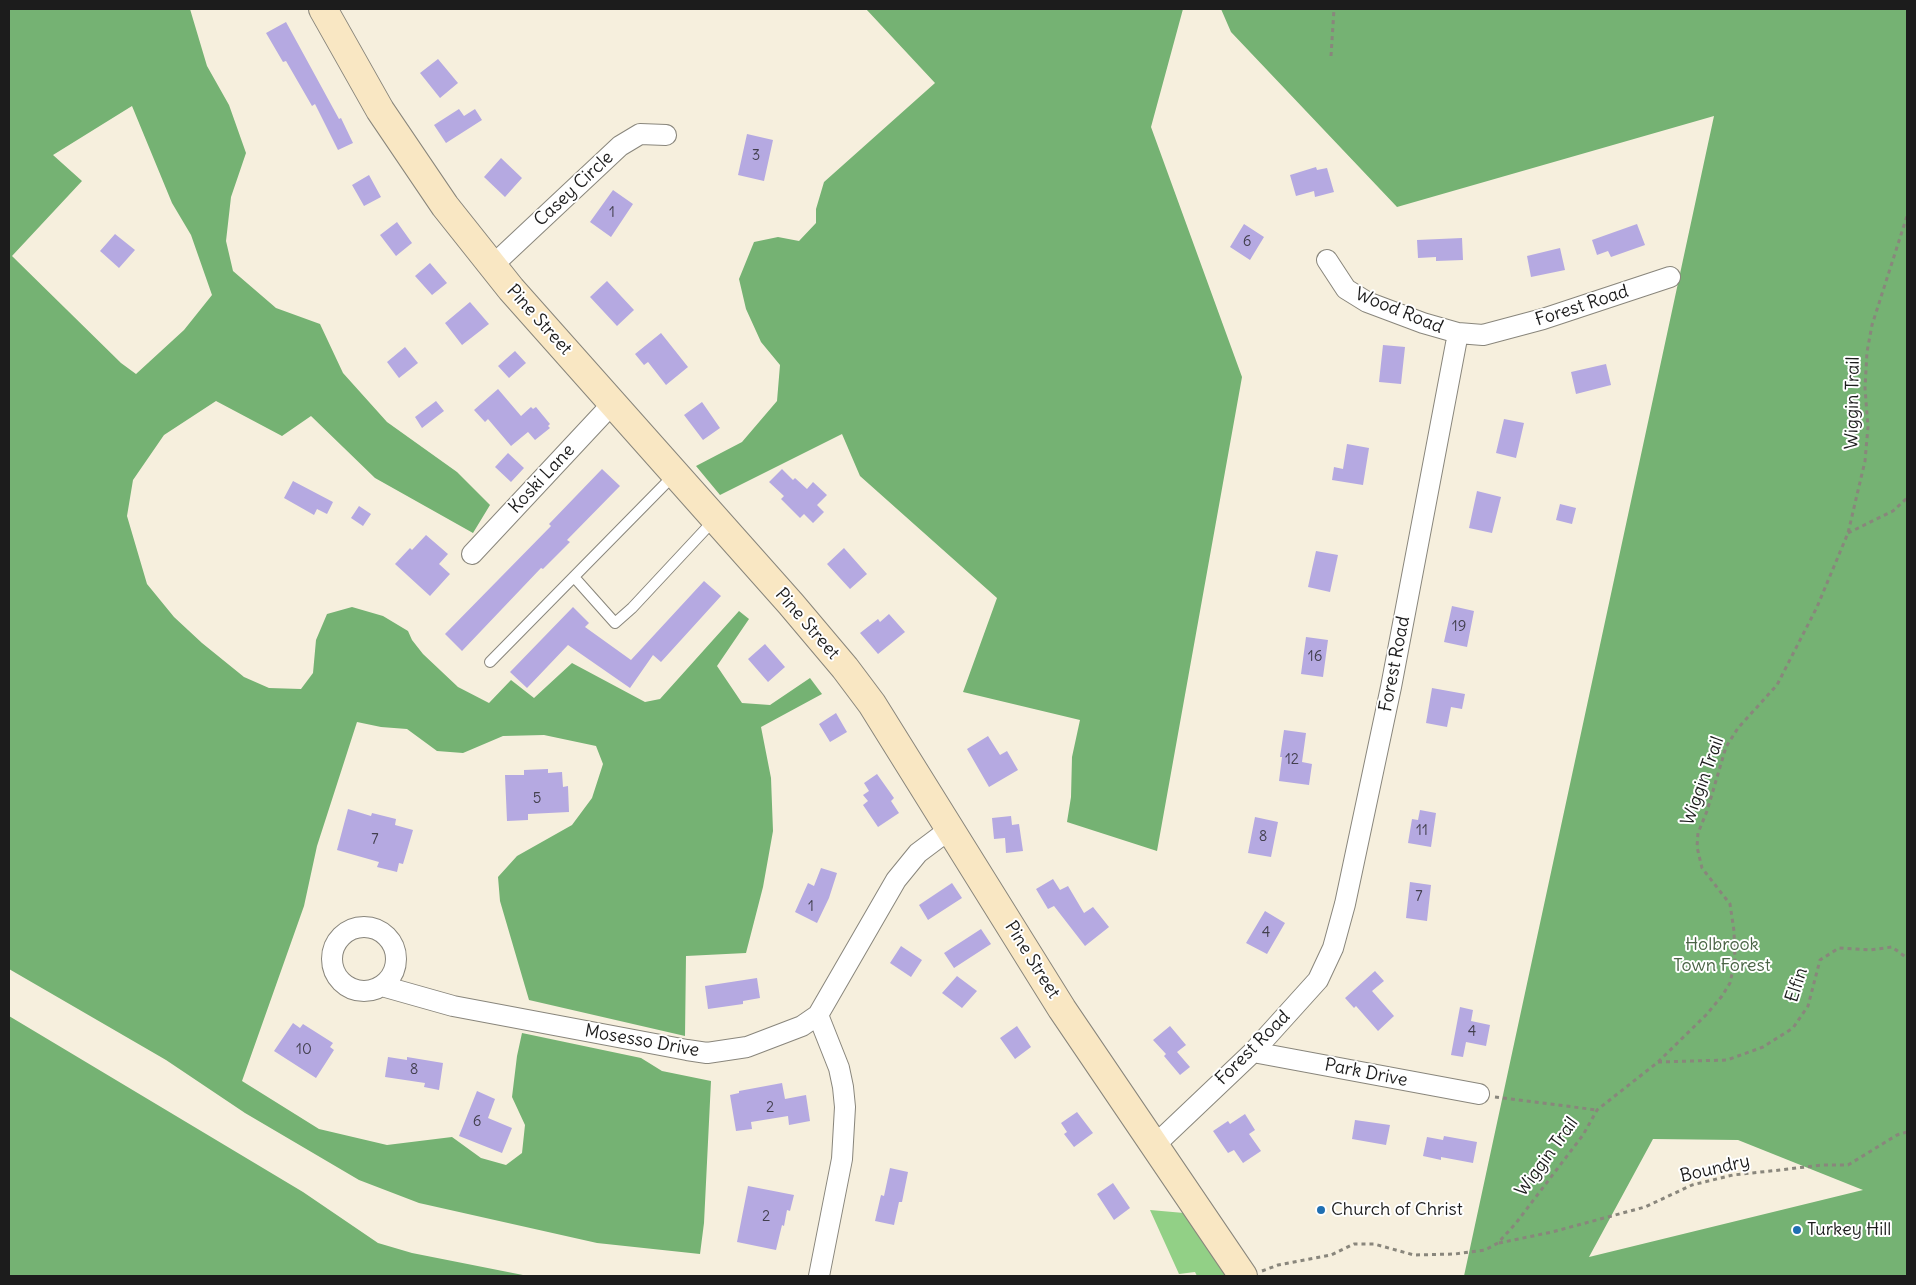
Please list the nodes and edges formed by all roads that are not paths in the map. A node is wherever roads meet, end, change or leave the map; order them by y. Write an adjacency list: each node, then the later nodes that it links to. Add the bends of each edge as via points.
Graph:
1 (323, 9): 4 (main road, Pine Street, via 380,110 428,183)
2 (666, 135): 4 (street, Casey Circle, via 640,134 620,146)
3 (1327, 260): 6 (street, Wood Road, via 1346,289 1367,302)
4 (492, 266): 7 (main road, Pine Street)
5 (1670, 277): 6 (street, Forest Road, via 1483,335)
6 (1458, 333): 16 (street, Forest Road, via 1390,687 1333,948 1318,980)
7 (613, 403): 8 (main road, Pine Street); 10 (street, Koski Lane)
8 (675, 474): 9 (main road, Pine Street); 11 (lane)
9 (715, 519): 11 (lane, via 615,623); 13 (main road, Pine Street, via 845,668 889,729)
10 (472, 554)
11 (574, 577): 12 (lane)
12 (490, 662)
13 (950, 829): 15 (street, Mosesso Drive, via 918,853 896,880); 18 (main road, Pine Street, via 1062,1009)
14 (382, 986): 15 (street, Mosesso Drive, via 453,1006 707,1053 747,1047 802,1026)
15 (818, 1015): 20 (street, via 839,1068 845,1107 842,1159)
16 (1253, 1052): 17 (street, Park Drive); 18 (street, Forest Road)
17 (1479, 1094)
18 (1155, 1145): 19 (main road, Pine Street)
19 (1249, 1275)
20 (819, 1276)

